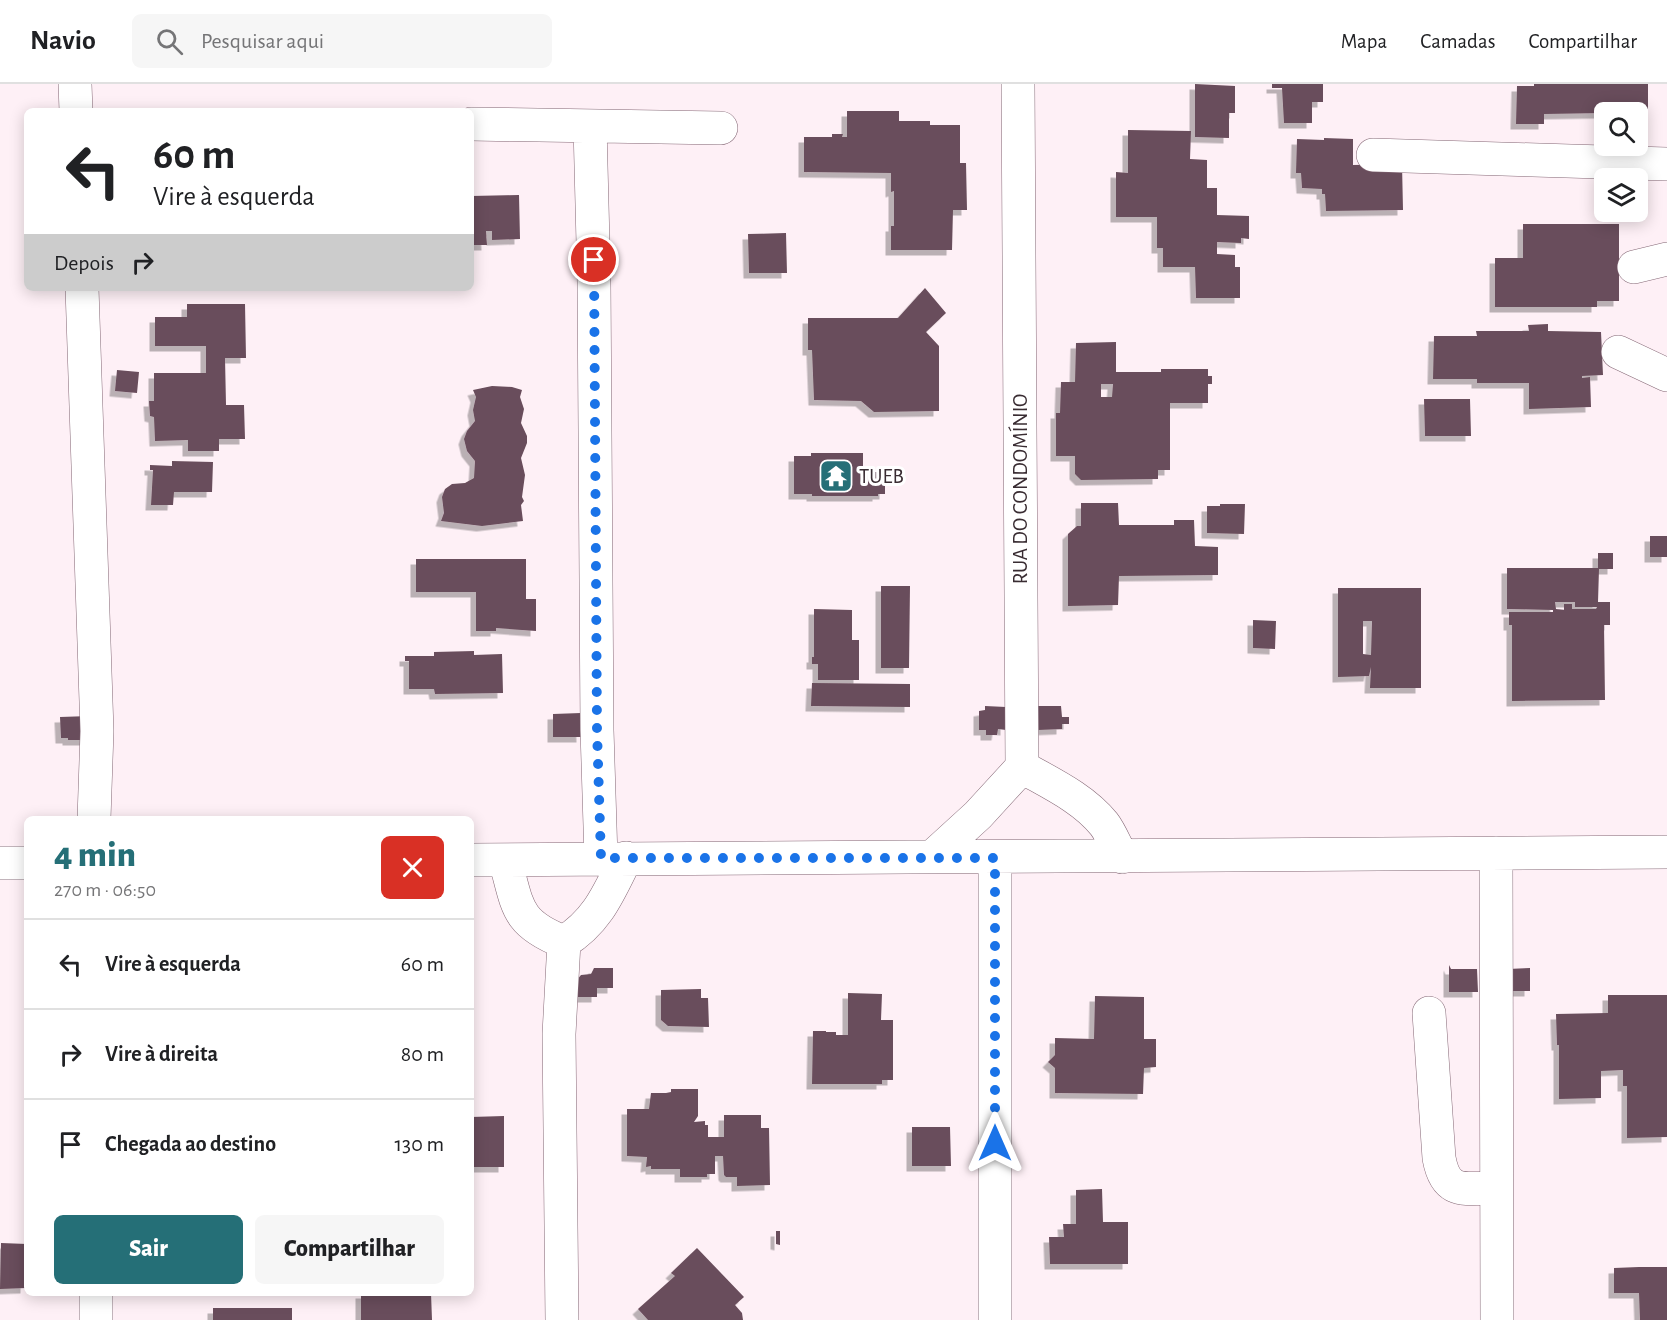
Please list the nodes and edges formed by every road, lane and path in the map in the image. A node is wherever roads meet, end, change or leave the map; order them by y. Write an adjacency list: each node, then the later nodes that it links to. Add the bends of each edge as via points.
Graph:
1 (75, 84): 3 (street)
2 (1018, 84): 14 (street, RUA DO CONDOMÍNIO)
3 (76, 108)
4 (474, 124): 5 (street)
5 (590, 126): 6 (street); 20 (street, via 597,730)
6 (721, 128)
7 (1373, 155): 8 (street)
8 (1667, 164)
9 (1667, 259): 10 (street)
10 (1635, 267)
11 (82, 291): 15 (street, via 97,731)
12 (1618, 352): 13 (street)
13 (1667, 375)
14 (1022, 767): 18 (street); 19 (street, via 1091,811 1104,824)
15 (94, 816)
16 (1496, 852): 17 (street); 19 (street); 28 (street)
17 (1667, 852)
18 (932, 857): 20 (street); 21 (street)
19 (1122, 857): 21 (street)
20 (614, 858): 23 (street); 26 (street, via 609,893 593,919)
21 (995, 858): 32 (street)
22 (474, 860): 23 (street)
23 (505, 860): 26 (street, via 520,910 528,922)
24 (0, 863): 25 (street)
25 (24, 863)
26 (564, 942): 31 (street, via 559,1034)
27 (1429, 1013): 28 (street, via 1442,1173 1458,1188)
28 (1496, 1188): 33 (street)
29 (96, 1296): 30 (street)
30 (96, 1320)
31 (562, 1320)
32 (995, 1320)
33 (1497, 1320)

